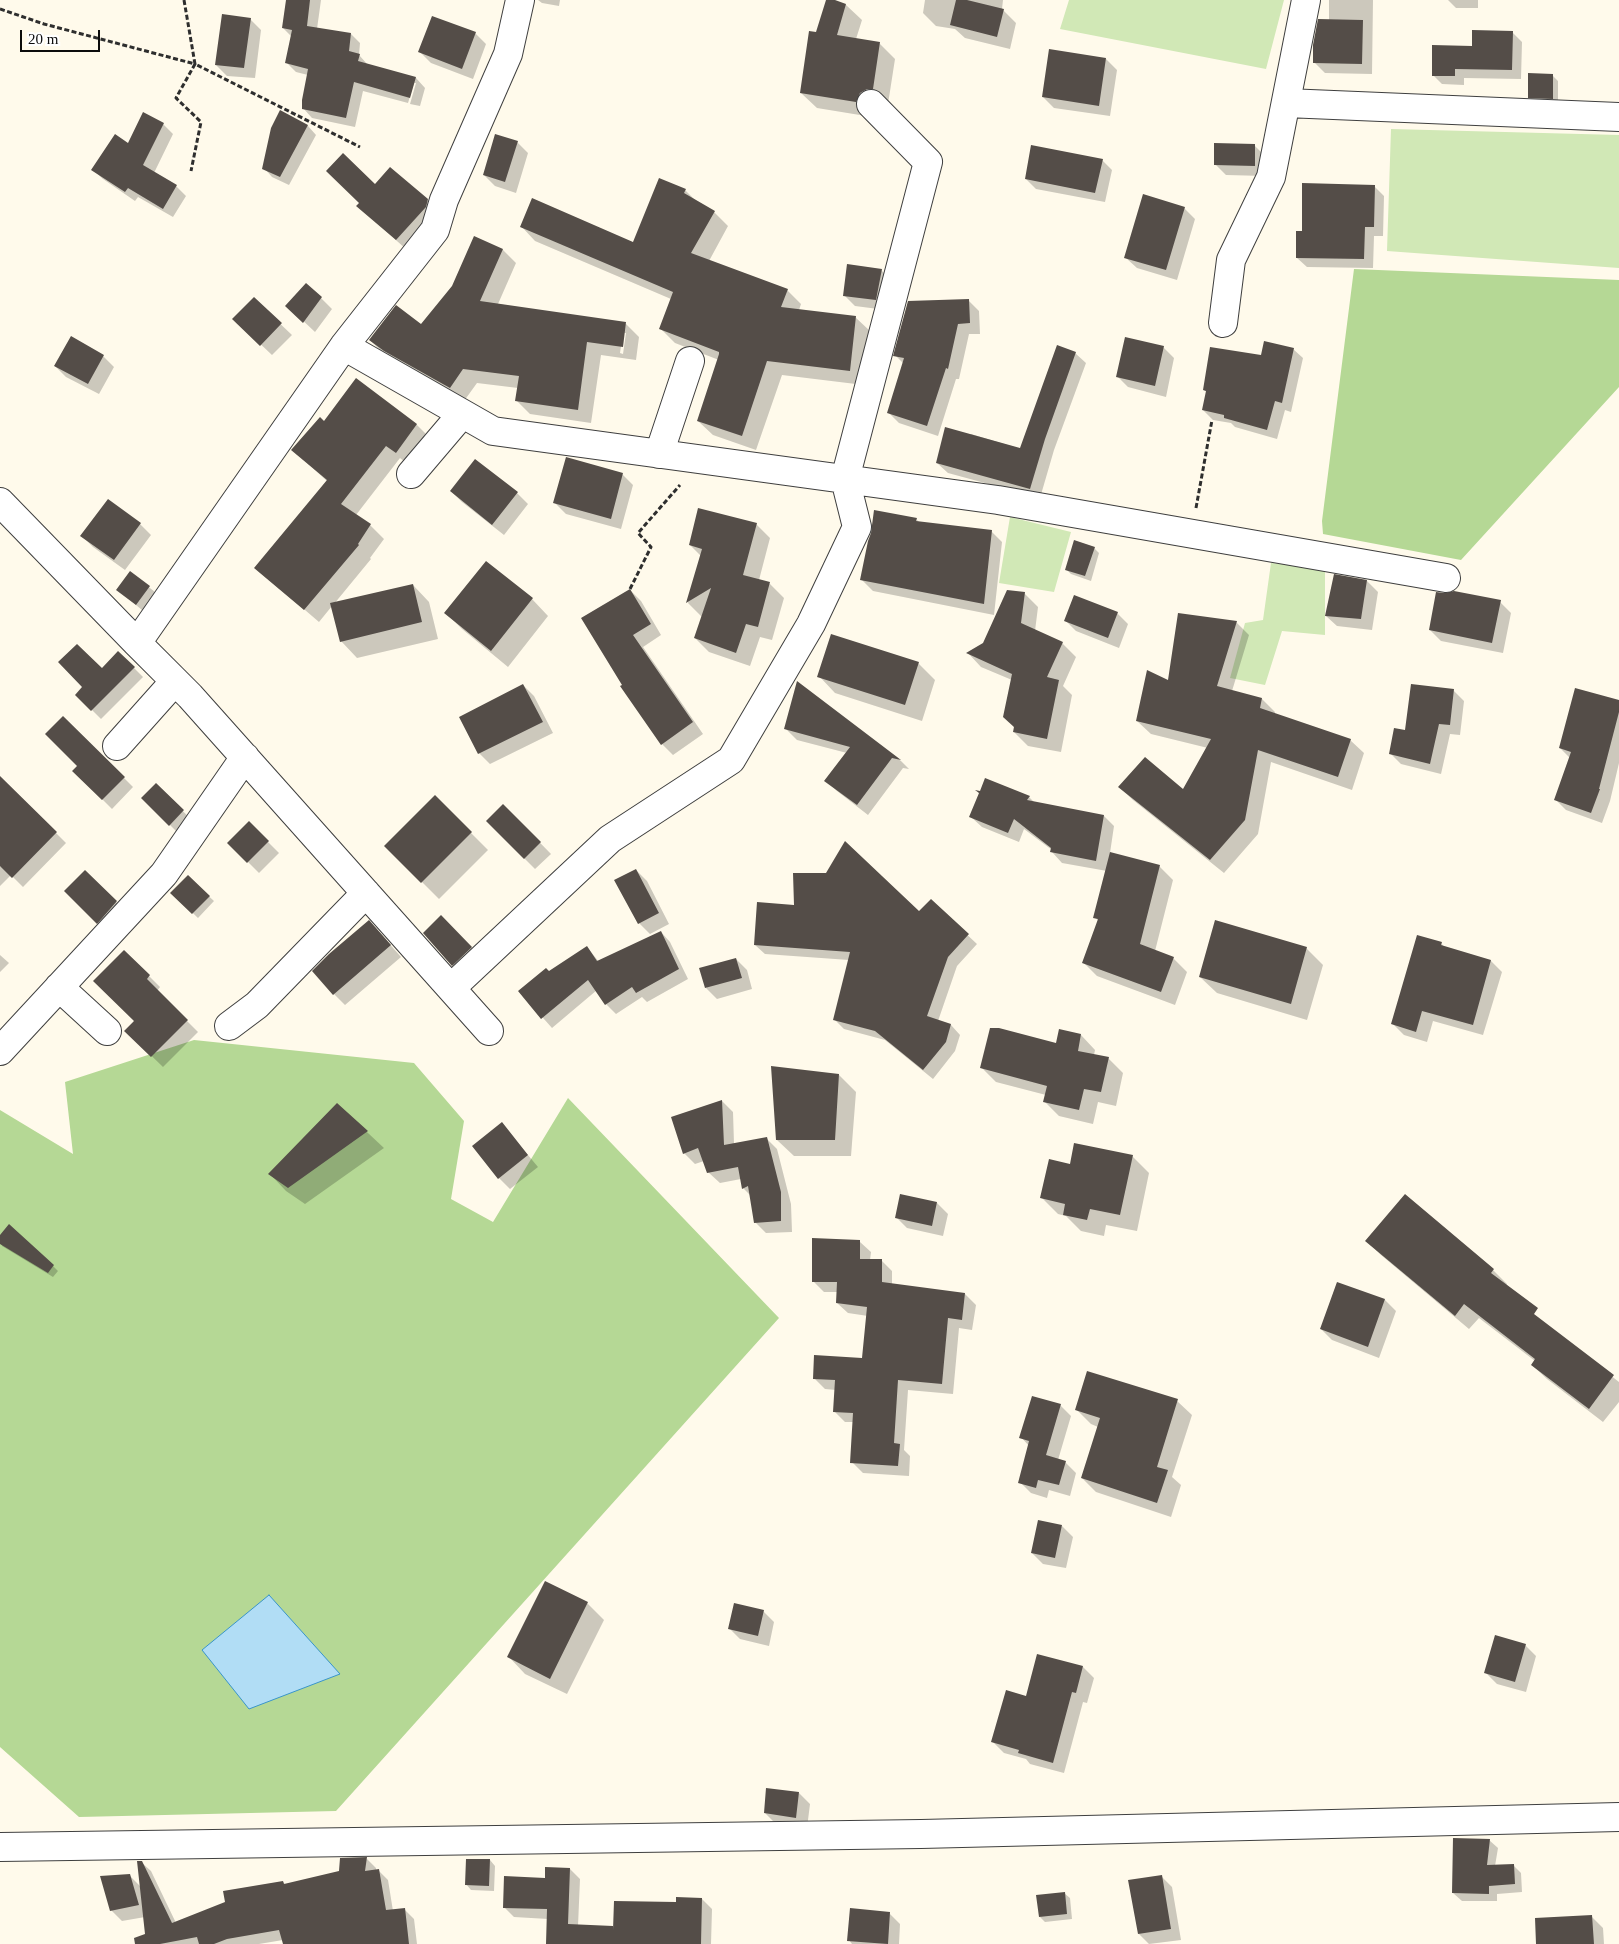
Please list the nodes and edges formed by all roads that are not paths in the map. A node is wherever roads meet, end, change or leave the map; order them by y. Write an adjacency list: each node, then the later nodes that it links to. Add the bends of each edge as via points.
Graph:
1 (520, 0): 7 (street, via 508,54 444,200 435,230)
2 (1306, 0): 3 (street)
3 (1286, 103): 5 (street); 6 (street, via 1271,177 1231,260)
4 (871, 104): 12 (street, via 928,162)
5 (1619, 117)
6 (1222, 323)
7 (344, 346): 9 (street); 15 (street)
8 (690, 362): 10 (street)
9 (462, 414): 10 (street, via 493,432); 11 (street)
10 (659, 454): 12 (street)
11 (411, 474)
12 (845, 479): 14 (street, via 998,500); 21 (street, via 857,527 811,624 731,760 610,838)
13 (0, 502): 15 (street)
14 (1446, 578)
15 (137, 643): 16 (street)
16 (175, 681): 17 (street); 18 (street)
17 (117, 746)
18 (245, 758): 19 (street); 20 (street, via 164,874)
19 (366, 893): 21 (street); 22 (street, via 257,1005)
20 (59, 987): 23 (street); 25 (street)
21 (451, 988): 24 (street)
22 (229, 1026)
23 (107, 1031)
24 (489, 1031)
25 (4, 1038)
26 (1619, 1817): 27 (street, via 920,1834)
27 (0, 1847)

